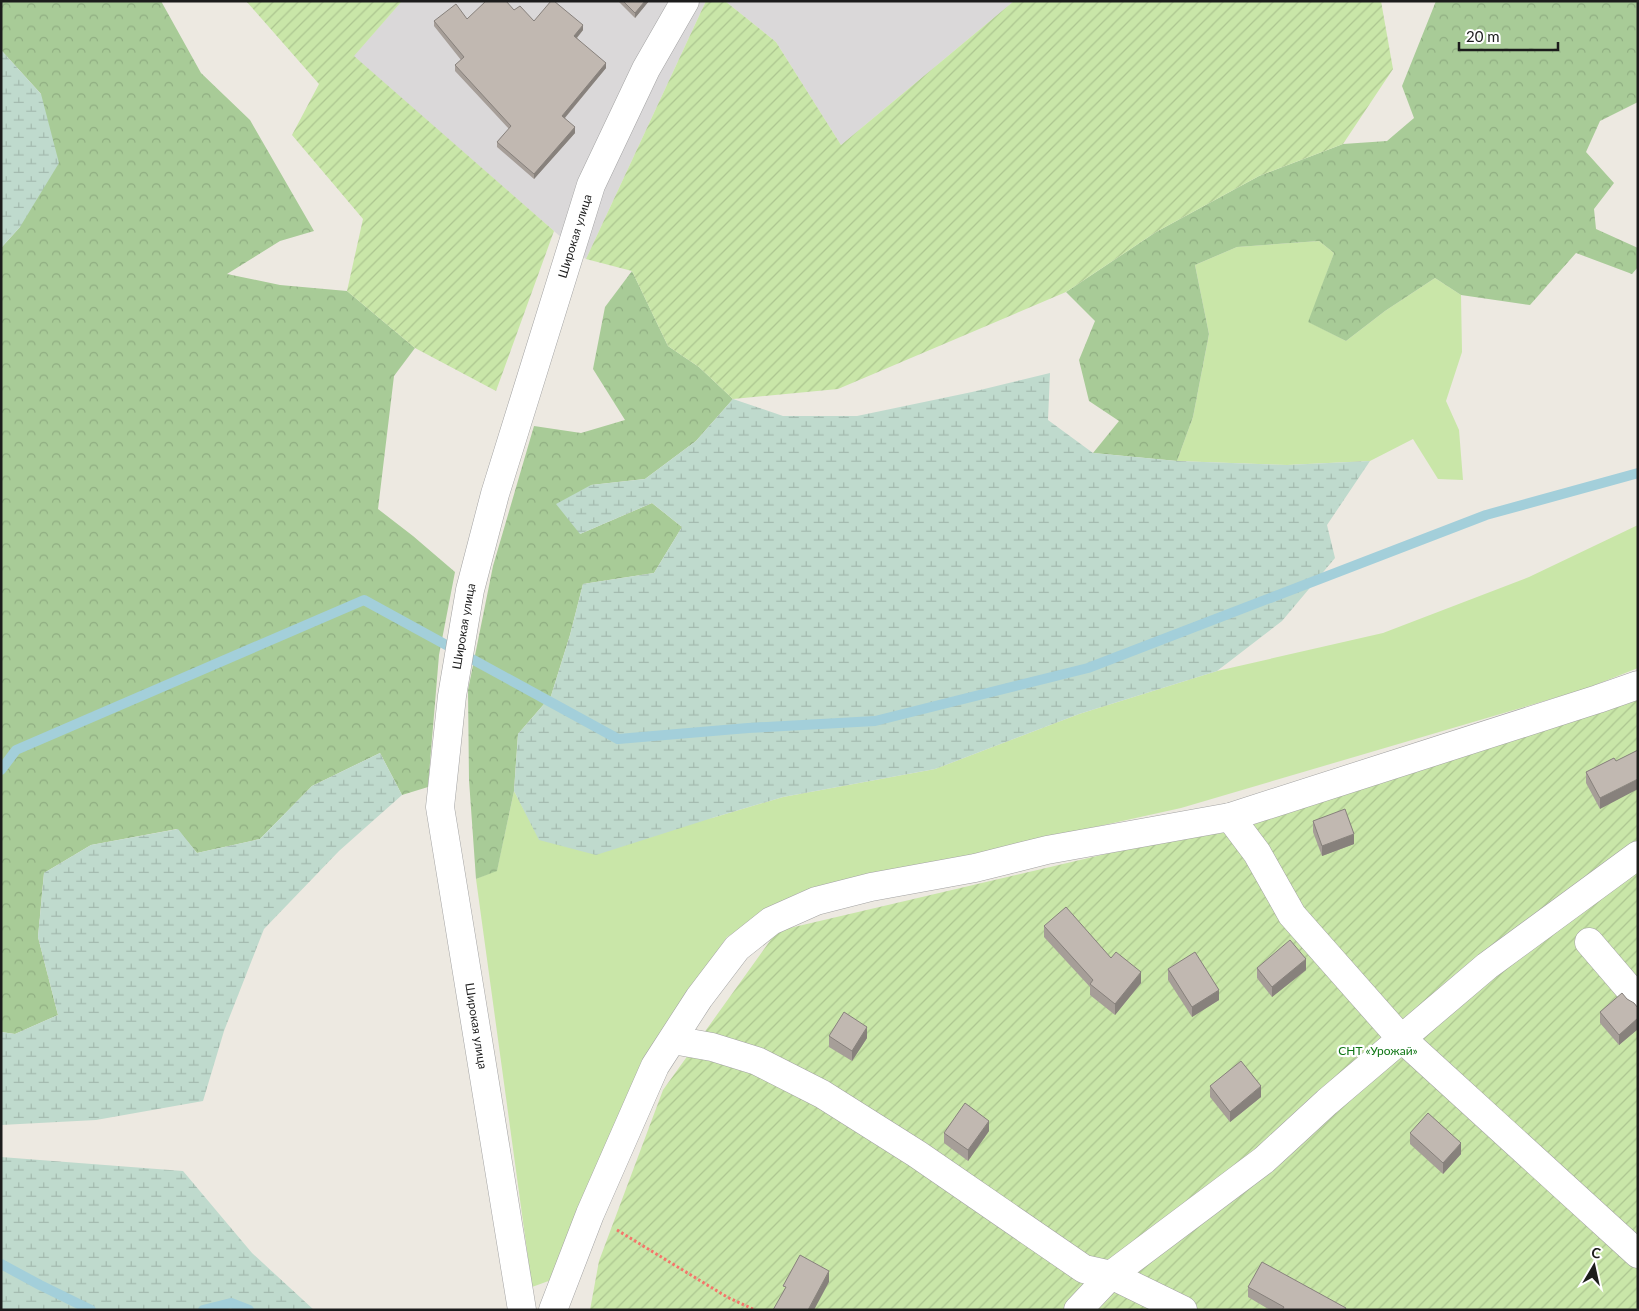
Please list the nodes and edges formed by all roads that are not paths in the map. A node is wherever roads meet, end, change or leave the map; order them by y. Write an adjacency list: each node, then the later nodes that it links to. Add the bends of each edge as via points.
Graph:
1 (685, 1): 11 (street, Широкая улица, via 646,68 591,185 492,504 470,590 452,696 440,807)
2 (1638, 685): 3 (street)
3 (1230, 817): 7 (street, via 1257,853 1292,914); 8 (street, via 1047,850 816,901 771,921 737,948)
4 (1638, 855): 7 (street, via 1487,966)
5 (1589, 942): 6 (street)
6 (1638, 999)
7 (1403, 1039): 9 (street); 10 (street, via 1264,1160)
8 (672, 1040): 10 (street, via 712,1047 757,1061 822,1094 917,1154 1084,1269); 12 (street, via 655,1066 590,1214)
9 (1638, 1254)
10 (1111, 1274): 13 (street); 14 (street)
11 (522, 1310)
12 (553, 1310)
13 (1078, 1310)
14 (1183, 1310)

